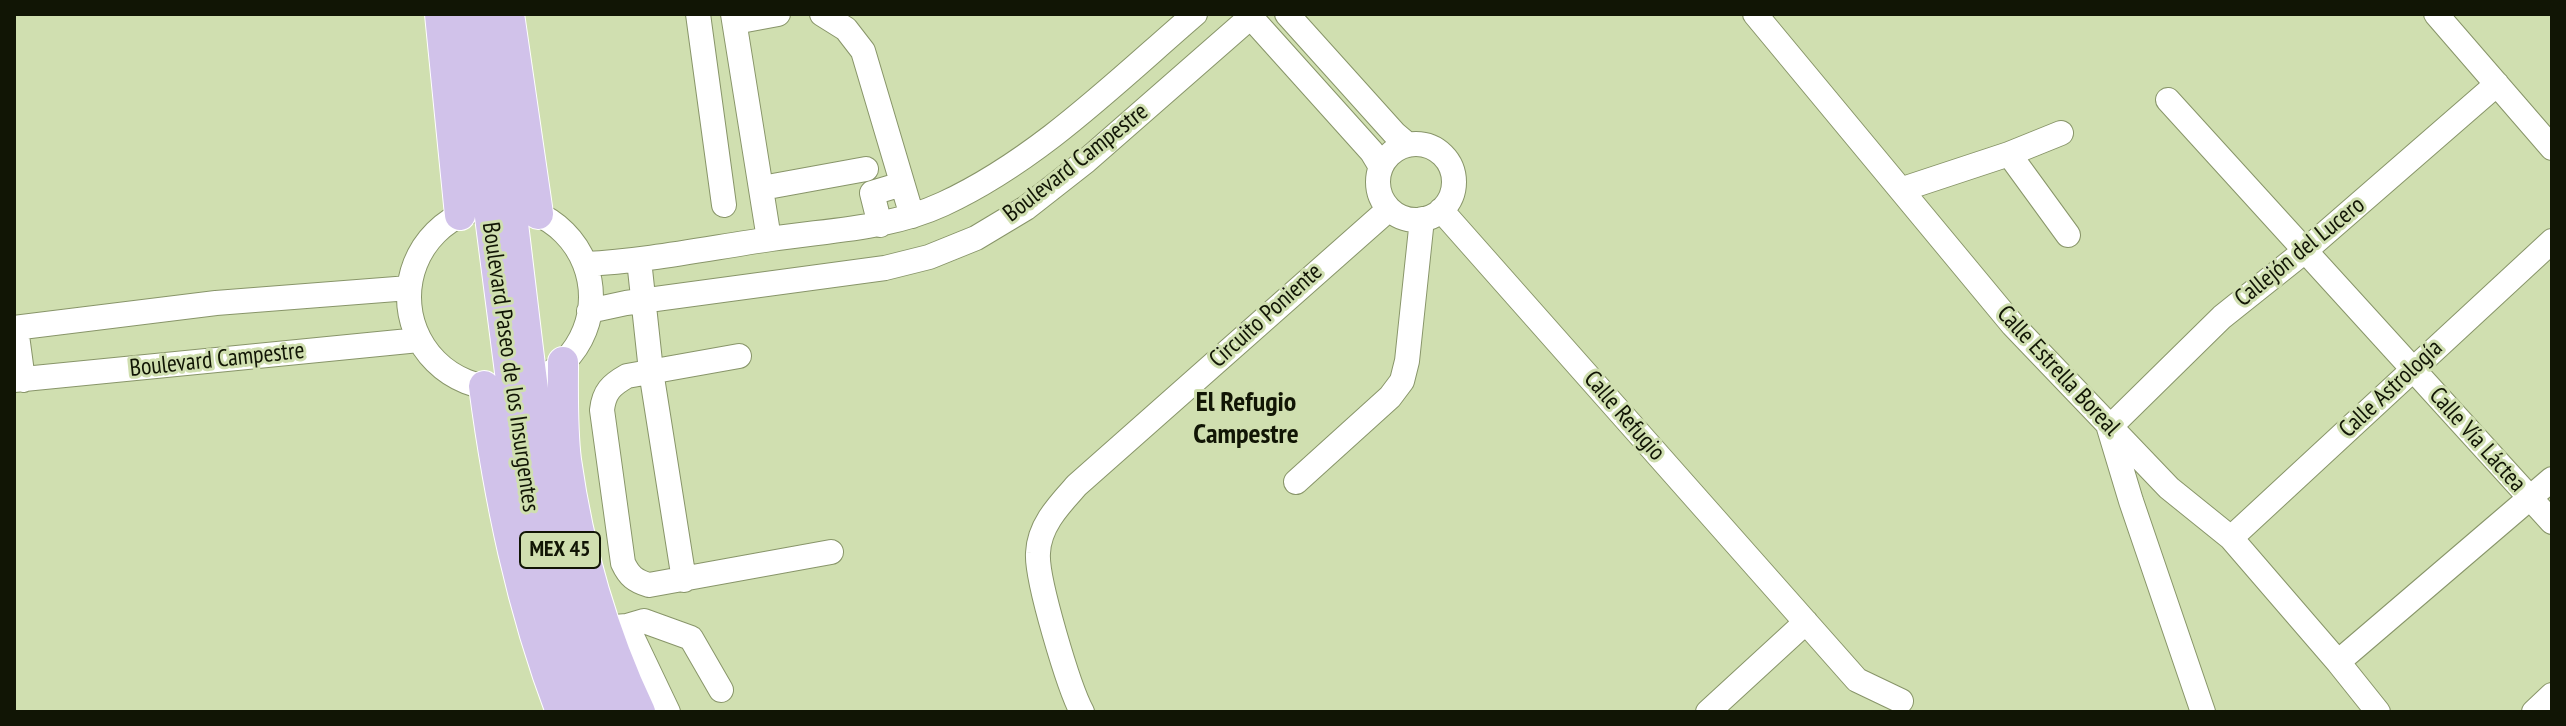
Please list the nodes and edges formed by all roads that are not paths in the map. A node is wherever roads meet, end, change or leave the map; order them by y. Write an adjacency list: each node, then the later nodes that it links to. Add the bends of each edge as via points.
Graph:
1 (440, 14): 29 (main road)
2 (464, 14): 29 (main road, Boulevard Paseo de los Insurgentes / MEX 45)
3 (488, 14): 29 (main road, Boulevard Paseo de los Insurgentes / MEX 45)
4 (509, 14): 29 (main road)
5 (698, 14): 16 (street)
6 (778, 14): 13 (street)
7 (822, 14): 24 (street, via 846,29 863,51)
8 (1195, 14): 31 (street, Boulevard Campestre, via 1023,158)
9 (1287, 14): 19 (street)
10 (1755, 14): 26 (street, Calle Estrella Boreal)
11 (2436, 14): 15 (street)
12 (1251, 15): 22 (street); 40 (street, Boulevard Campestre, via 1086,161 1026,208 976,238 885,268)
13 (734, 18): 14 (street)
14 (746, 82): 16 (street); 25 (street)
15 (2497, 84): 20 (street); 36 (street, Callejón del Lucero)
16 (708, 85): 27 (street)
17 (2168, 100): 36 (street, Calle Vía Láctea)
18 (2061, 133): 21 (street)
19 (1408, 145): 22 (street); 30 (street, via 1436,149 1453,172 1450,199)
20 (2552, 148)
21 (2009, 154): 26 (street); 33 (street)
22 (1381, 167): 28 (street, via 1379,189)
23 (866, 169): 25 (street)
24 (902, 184): 31 (street); 32 (street, via 872,193)
25 (762, 188): 34 (street)
26 (1903, 189): 50 (street, Calle Estrella Boreal, via 2013,325)
27 (724, 205)
28 (1389, 209): 30 (street, via 1410,219); 69 (street, Circuito Poniente, via 1077,485 1054,512 1038,553 1040,575)
29 (499, 211): 38 (street, via 550,221 570,239); 39 (street, via 435,233 417,258); 49 (main road, Boulevard Paseo de los Insurgentes / MEX 45)
30 (1432, 215): 52 (street, via 1402,381); 58 (street, Calle Refugio)
31 (912, 216): 32 (street, Boulevard Campestre)
32 (880, 225): 34 (street, Boulevard Campestre)
33 (2068, 235)
34 (769, 239): 37 (street, Boulevard Campestre)
35 (2552, 241): 46 (street, Calle Astrología)
36 (2306, 250): 46 (street, Calle Vía Láctea); 50 (street, Callejón del Lucero, via 2222,317)
37 (639, 260): 38 (street, Boulevard Campestre); 40 (street)
38 (585, 264): 41 (street)
39 (409, 288): 42 (street, via 216,303); 43 (street, via 410,315)
40 (643, 301): 41 (street, Boulevard Campestre); 47 (street)
41 (589, 311): 45 (street, via 580,339)
42 (15, 328): 48 (street)
43 (419, 340): 48 (street, Boulevard Campestre); 49 (street, via 458,378)
44 (739, 356): 47 (street)
45 (563, 362): 49 (street); 59 (main road, via 562,416 570,486 596,599)
46 (2412, 368): 53 (street, Calle Vía Láctea); 55 (street, Calle Astrología)
47 (651, 371): 57 (street); 57 (street, via 627,376 603,396 623,563 637,582)
48 (18, 380)
49 (509, 385): 64 (main road, via 511,552); 65 (main road, Boulevard Paseo de los Insurgentes / MEX 45, via 541,564 560,635); 66 (main road, Boulevard Paseo de los Insurgentes / MEX 45, via 575,610)
50 (2109, 428): 55 (street, Calle Estrella Boreal, via 2169,488); 71 (street)
51 (2552, 479): 53 (street)
52 (1296, 482)
53 (2530, 499): 54 (street, Calle Vía Láctea); 60 (street)
54 (2552, 522)
55 (2231, 538): 60 (street, Calle Estrella Boreal)
56 (831, 552): 57 (street)
57 (684, 580)
58 (1806, 622): 63 (street, Calle Refugio, via 1857,680); 70 (street)
59 (617, 626): 61 (street, via 644,621 691,638); 67 (main road, via 625,681); 68 (street)
60 (2338, 662): 72 (street, Calle Estrella Boreal)
61 (721, 690)
62 (2552, 695): 73 (street)
63 (1901, 701)
64 (561, 712)
65 (590, 712)
66 (612, 712)
67 (640, 712)
68 (668, 712)
69 (1082, 712)
70 (1708, 712)
71 (2203, 712)
72 (2378, 712)
73 (2534, 712)

